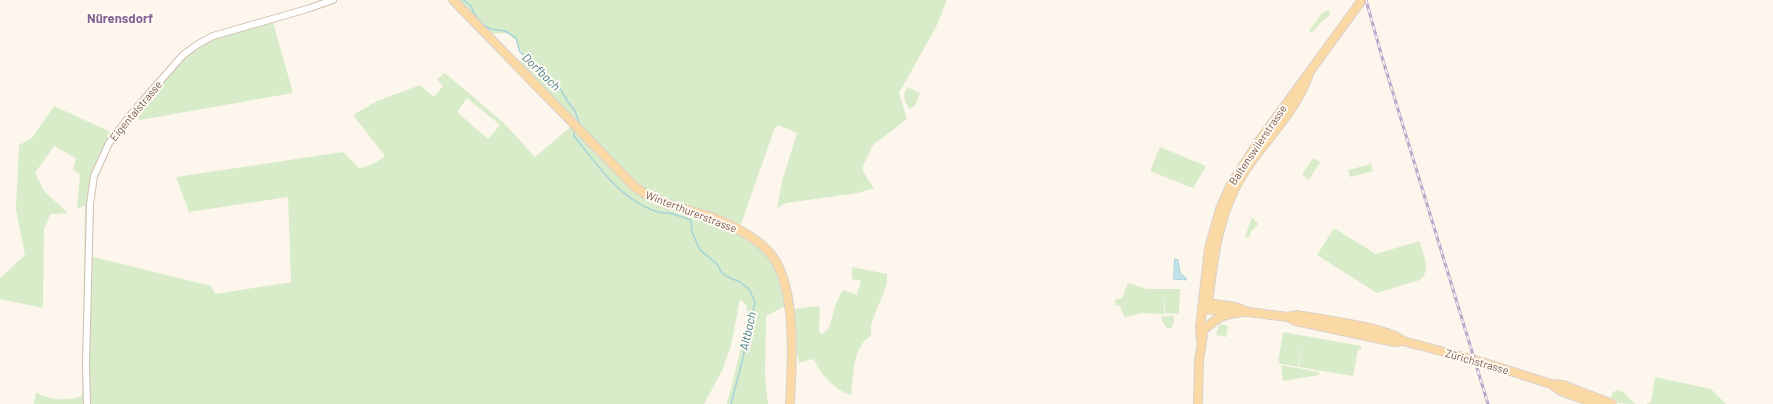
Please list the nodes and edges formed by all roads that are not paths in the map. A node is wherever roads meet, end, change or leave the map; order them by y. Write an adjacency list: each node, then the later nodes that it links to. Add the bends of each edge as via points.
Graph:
1 (333, 0): 11 (street, Eigentalstrasse, via 204,40 184,55 109,143 94,176 90,204)
2 (453, 0): 12 (main road, Winterthurerstrasse, via 641,192 739,230 769,251 784,275 789,304)
3 (1362, 0): 4 (main road, Baltenswilerstrasse, via 1309,73 1294,104 1237,185 1218,233)
4 (1205, 306): 5 (main road, Zürichstrasse, via 1235,307); 6 (main road, Zürichstrasse); 7 (main road, Baltenswilerstrasse); 8 (main road, Baltenswilerstrasse, via 1200,328)
5 (1248, 312): 6 (main road, Zürichstrasse); 9 (main road, Zürichstrasse, via 1288,317 1296,321 1394,342 1403,341)
6 (1230, 313): 7 (main road, Zürichstrasse, via 1213,321)
7 (1205, 329): 8 (main road, Baltenswilerstrasse)
8 (1201, 340): 13 (main road, Baltenswilerstrasse)
9 (1551, 384): 10 (main road, Zürichstrasse, via 1563,385); 14 (main road, Zürichstrasse, via 1561,391)
10 (1607, 403)
11 (87, 404)
12 (790, 404)
13 (1198, 404)
14 (1596, 404)

